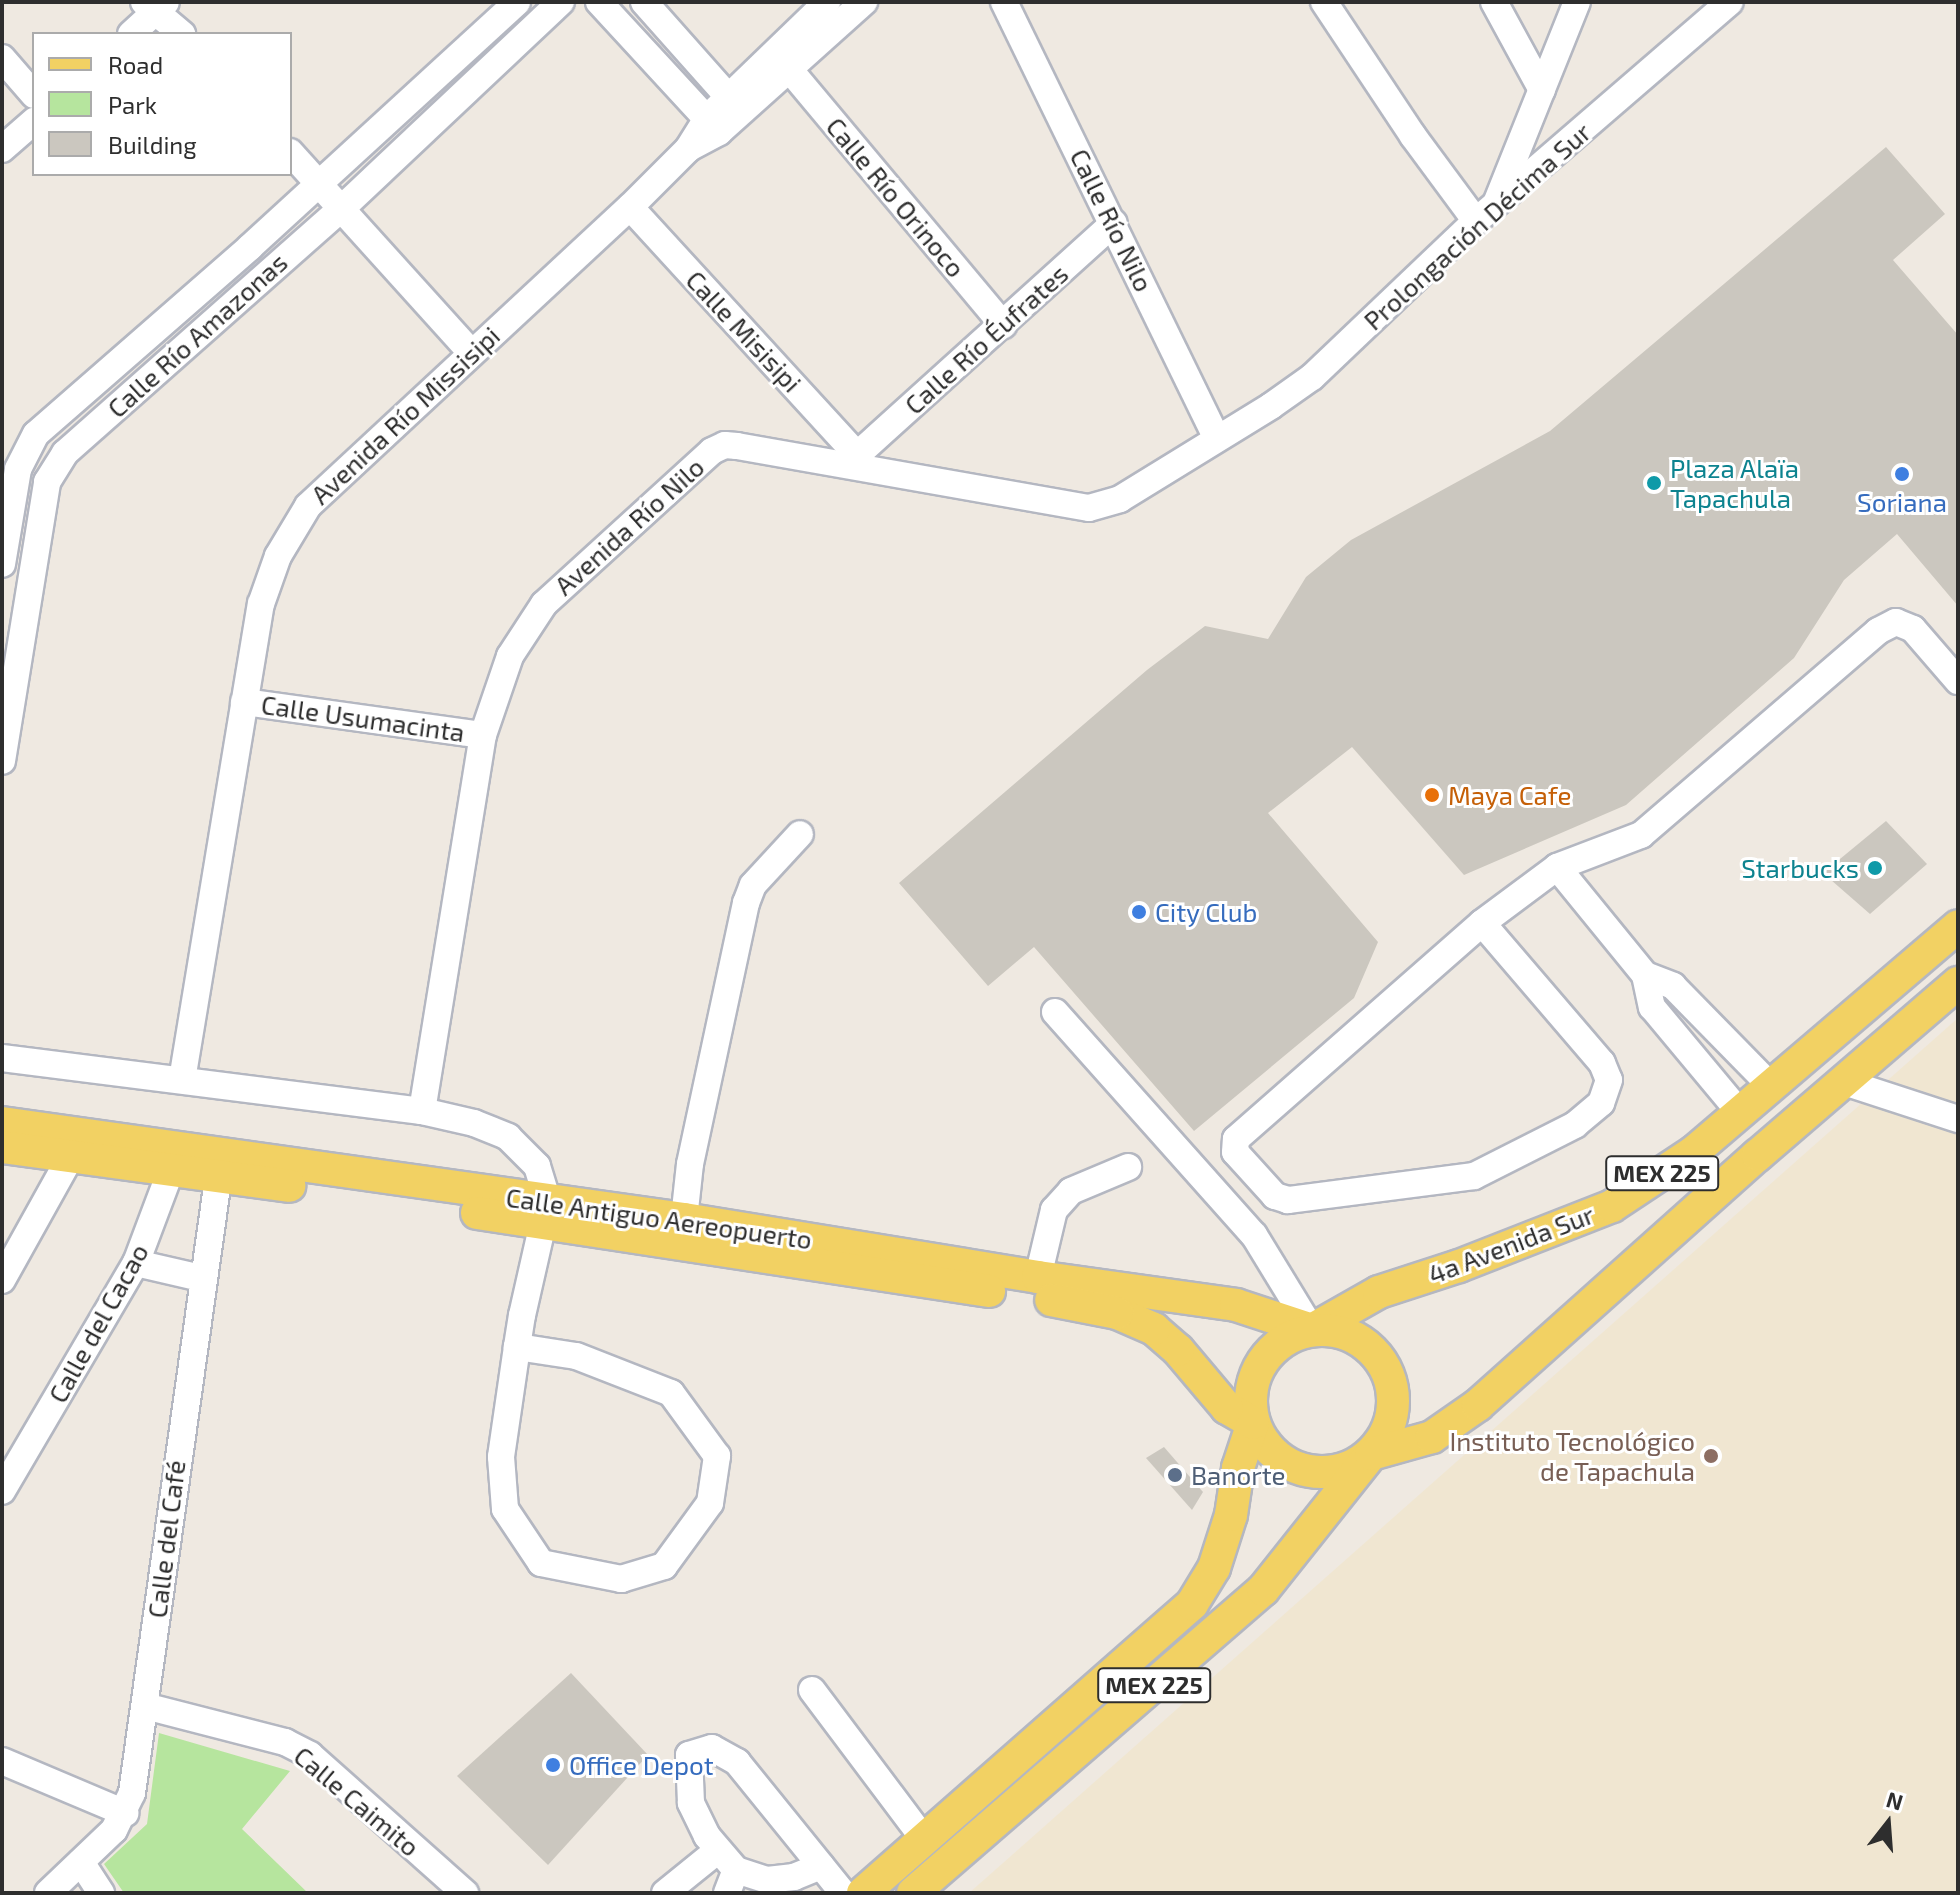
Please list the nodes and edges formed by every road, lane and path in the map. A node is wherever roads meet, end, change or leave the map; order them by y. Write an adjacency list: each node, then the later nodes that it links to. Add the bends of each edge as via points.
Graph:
1 (517, 2): 24 (street, Calle Río Amazonas)
2 (561, 2): 26 (street, Calle Río Amazonas)
3 (599, 2): 21 (street)
4 (644, 2): 19 (street)
5 (827, 2): 19 (street)
6 (864, 2): 16 (street)
7 (1324, 2): 27 (street, via 1413,136)
8 (1494, 2): 17 (street)
9 (1577, 2): 17 (street)
10 (1730, 2): 27 (street, Prolongación Décima Sur)
11 (1005, 3): 28 (street, Calle Río Nilo)
12 (155, 5): 13 (street); 14 (street)
13 (133, 32)
14 (180, 32)
15 (2, 58): 18 (street)
16 (789, 69): 19 (street); 29 (street, Calle Río Orinoco)
17 (1542, 90): 27 (street)
18 (32, 93)
19 (734, 104): 21 (street, Avenida Río Missisipi)
20 (32, 123): 22 (street)
21 (713, 125): 25 (street, Avenida Río Missisipi)
22 (2, 149)
23 (292, 154): 24 (street)
24 (318, 183): 26 (street); 32 (street, Calle Río Amazonas, via 36,434)
25 (630, 207): 30 (street, Avenida Río Missisipi); 33 (street, Calle Misisipi)
26 (341, 209): 30 (street); 38 (street, Calle Río Amazonas, via 65,453 53,472 47,482)
27 (1486, 213): 31 (street, Prolongación Décima Sur, via 1312,377)
28 (1114, 223): 29 (street, Calle Río Éufrates); 31 (street, Calle Río Nilo)
29 (1003, 325): 33 (street, Calle Río Éufrates)
30 (471, 352): 36 (street, Avenida Río Missisipi, via 308,506 278,556 261,604)
31 (1216, 437): 33 (street, Avenida Río Nilo, via 1120,499 1089,508)
32 (15, 444): 34 (street, Calle Río Amazonas, via 18,469)
33 (857, 462): 37 (street, Avenida Río Nilo, via 725,445 712,451 544,604 510,656)
34 (2, 564)
35 (1958, 681): 40 (street, via 1913,629 1896,622 1878,631 1641,835)
36 (244, 702): 37 (street, Calle Usumacinta); 47 (street, Avenida Río Missisipi)
37 (483, 735): 50 (street, Avenida Río Nilo)
38 (2, 761)
39 (800, 834): 61 (street, via 753,885 746,903 690,1164)
40 (1557, 867): 41 (street); 43 (street)
41 (1482, 923): 59 (street, via 1236,1139 1235,1152); 59 (street, via 1602,1063 1609,1080 1601,1103 1575,1125 1474,1176 1288,1200)
42 (1958, 926): 49 (main road, 4a Avenida Sur / MEX 225)
43 (1645, 975): 49 (street, via 1673,986); 51 (street, via 1652,1007)
44 (1958, 983): 48 (main road, MEX 225)
45 (1055, 1012): 62 (street)
46 (2, 1058): 47 (street)
47 (182, 1080): 50 (street)
48 (1844, 1082): 52 (street); 70 (main road, MEX 225, via 1478,1405 1432,1437)
49 (1771, 1086): 51 (main road, 4a Avenida Sur / MEX 225)
50 (422, 1111): 60 (street, via 508,1137 537,1166)
51 (1741, 1114): 67 (main road, 4a Avenida Sur / MEX 225, via 1612,1206 1379,1292)
52 (1958, 1119)
53 (2, 1123): 54 (main road, Calle Antiguo Aereopuerto)
54 (72, 1145): 55 (main road, Calle Antiguo Aereopuerto); 56 (main road, Calle Antiguo Aereopuerto); 66 (street)
55 (2, 1147)
56 (173, 1159): 57 (main road, Calle Antiguo Aereopuerto); 63 (street, Calle del Cacao)
57 (220, 1165): 60 (main road, Calle Antiguo Aereopuerto); 65 (street, Calle del Café)
58 (1128, 1167): 64 (street, via 1071,1191 1054,1210)
59 (1275, 1196): 62 (street)
60 (546, 1212): 61 (main road, Calle Antiguo Aereopuerto); 68 (street); 69 (main road, Calle Antiguo Aereopuerto, via 1117,1313 1154,1329 1227,1408)
61 (684, 1219): 64 (main road, Calle Antiguo Aereopuerto)
62 (1254, 1235): 67 (street)
63 (136, 1263): 65 (street); 71 (street, Calle del Cacao)
64 (1038, 1277): 67 (main road, Calle Antiguo Aereopuerto, via 1236,1305)
65 (201, 1278): 73 (street, Calle del Café)
66 (2, 1280)
67 (1312, 1330): 69 (main road, via 1288,1338 1268,1353 1255,1374); 70 (main road, via 1356,1339 1387,1371 1392,1415)
68 (517, 1347): 68 (street, via 501,1457 505,1509 541,1563 621,1579 664,1566 710,1503 717,1456 671,1393 576,1356)
69 (1253, 1423): 70 (main road, via 1282,1461 1304,1470 1351,1467); 76 (main road, MEX 225, via 1214,1568 1192,1604)
70 (1371, 1454): 87 (main road, MEX 225, via 1263,1590)
71 (2, 1491)
72 (812, 1690): 76 (street)
73 (145, 1706): 75 (street, Calle del Café); 83 (street, Calle Caimito, via 285,1742 310,1755)
74 (2, 1761): 75 (street)
75 (125, 1813): 78 (street, Calle del Café)
76 (924, 1839): 86 (main road, MEX 225)
77 (717, 1851): 79 (street, via 691,1803 689,1755 712,1748 737,1762); 80 (street); 84 (street)
78 (81, 1862): 81 (street, Calle del Café); 82 (street)
79 (821, 1866): 80 (street, via 794,1877); 85 (street)
80 (732, 1881)
81 (48, 1893)
82 (101, 1893)
83 (465, 1893)
84 (665, 1893)
85 (843, 1893)
86 (863, 1893)
87 (913, 1893)

